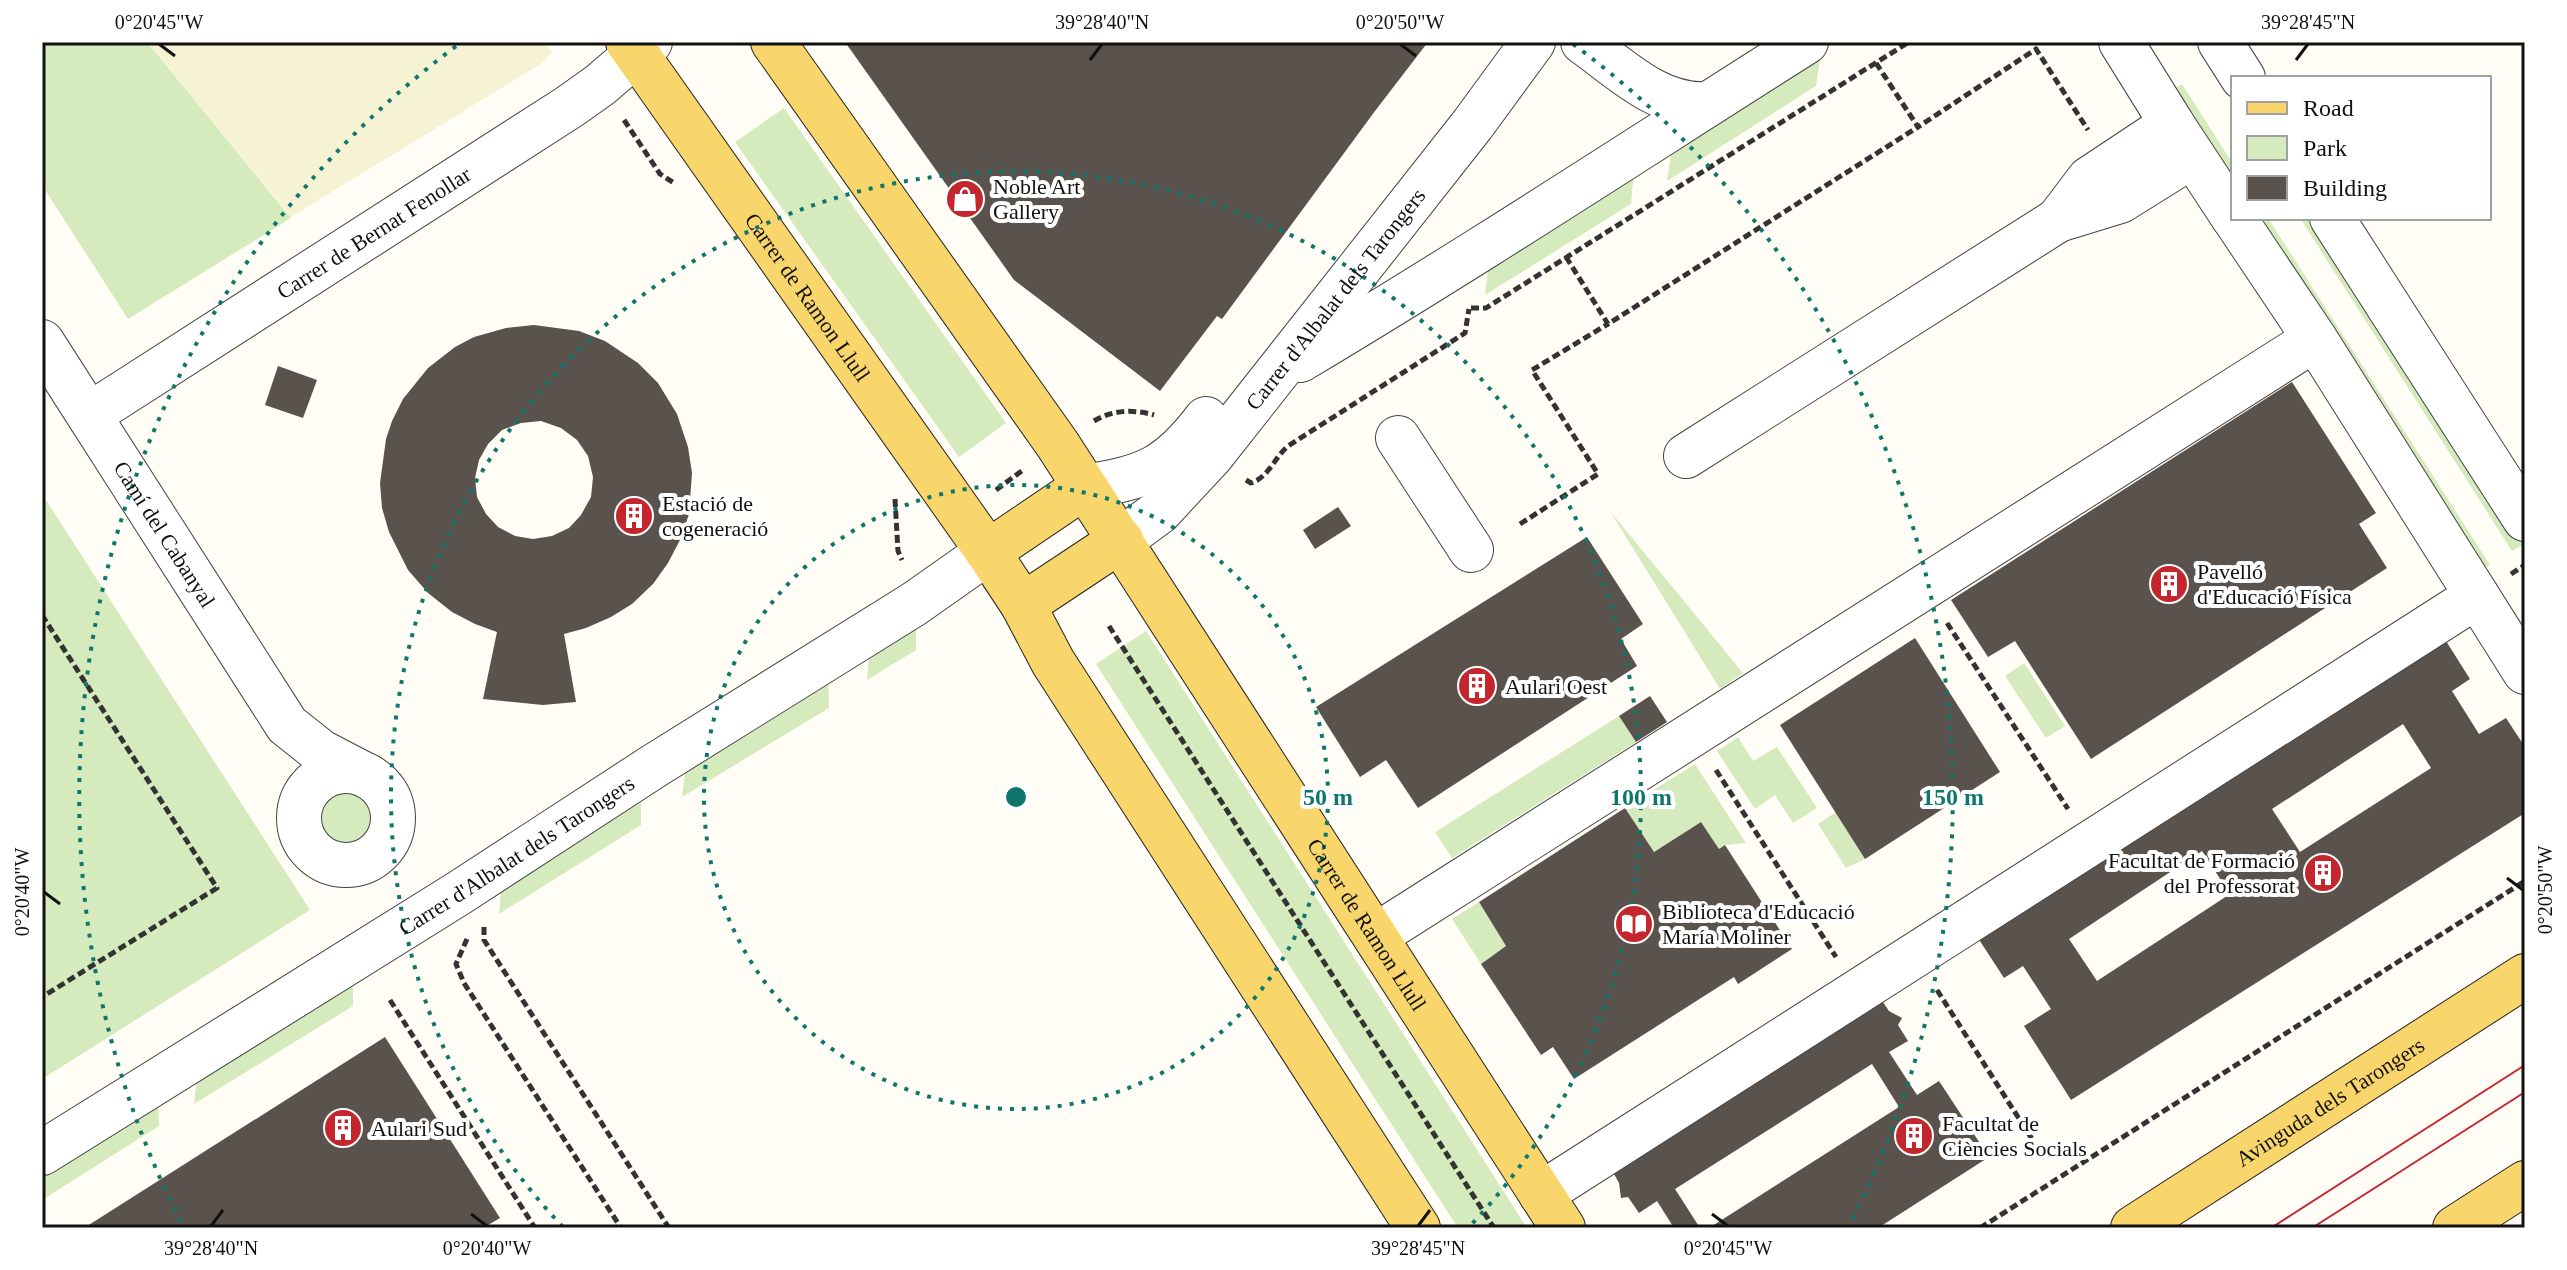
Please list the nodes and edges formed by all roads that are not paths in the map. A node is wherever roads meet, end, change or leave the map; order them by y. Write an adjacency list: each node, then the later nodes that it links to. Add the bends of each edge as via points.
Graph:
1 (773, 42): 21 (main road, Carrer de Ramon Llull)
2 (1501, 42): 21 (street, Carrer d'Albalat dels Tarongers, via 1192,438 1175,456 1147,472)
3 (1533, 42): 17 (street, Carrer d'Albalat dels Tarongers)
4 (1583, 42): 10 (street, via 1661,97 1689,106)
5 (1806, 42): 10 (street)
6 (2121, 42): 11 (street)
7 (2220, 42): 9 (street)
8 (638, 46): 18 (street, Carrer de Bernat Fenollar, via 590,93); 25 (main road, Carrer de Ramon Llull)
9 (2242, 76)
10 (1707, 104): 17 (street, via 1481,251)
11 (2182, 140): 12 (street); 20 (street, via 2089,179 2058,220)
12 (2231, 213)
13 (2236, 220): 15 (street)
14 (2333, 220): 22 (street)
15 (2315, 339): 26 (street); 32 (street)
16 (42, 342): 18 (street, Camí del Cabanyal)
17 (1276, 375): 23 (street, Carrer d'Albalat dels Tarongers, via 1180,491)
18 (89, 415): 29 (street, Camí del Cabanyal)
19 (1398, 438): 24 (street)
20 (1686, 456)
21 (1084, 487): 23 (main road, Carrer de Ramon Llull); 25 (main road)
22 (2525, 519)
23 (1121, 540): 27 (main road); 32 (main road, Carrer de Ramon Llull)
24 (1471, 550)
25 (988, 552): 27 (main road, Carrer de Ramon Llull); 34 (street, Carrer d'Albalat dels Tarongers, via 914,604)
26 (2477, 596): 28 (street); 36 (street, via 1858,992)
27 (1023, 605): 37 (main road, Carrer de Ramon Llull, via 1053,662)
28 (2525, 672)
29 (287, 725): 30 (street, via 321,752); 31 (street)
30 (369, 777): 31 (street, via 354,772 323,777 311,786); 31 (street, via 390,801 393,816 384,847 371,858 358,864 328,862 306,843)
31 (299, 814)
32 (1375, 936): 36 (main road, Carrer de Ramon Llull)
33 (2525, 976): 38 (main road, Avinguda dels Tarongers)
34 (42, 1153)
35 (2525, 1183): 39 (main road)
36 (1552, 1211)
37 (1418, 1228)
38 (2133, 1228)
39 (2455, 1228)

